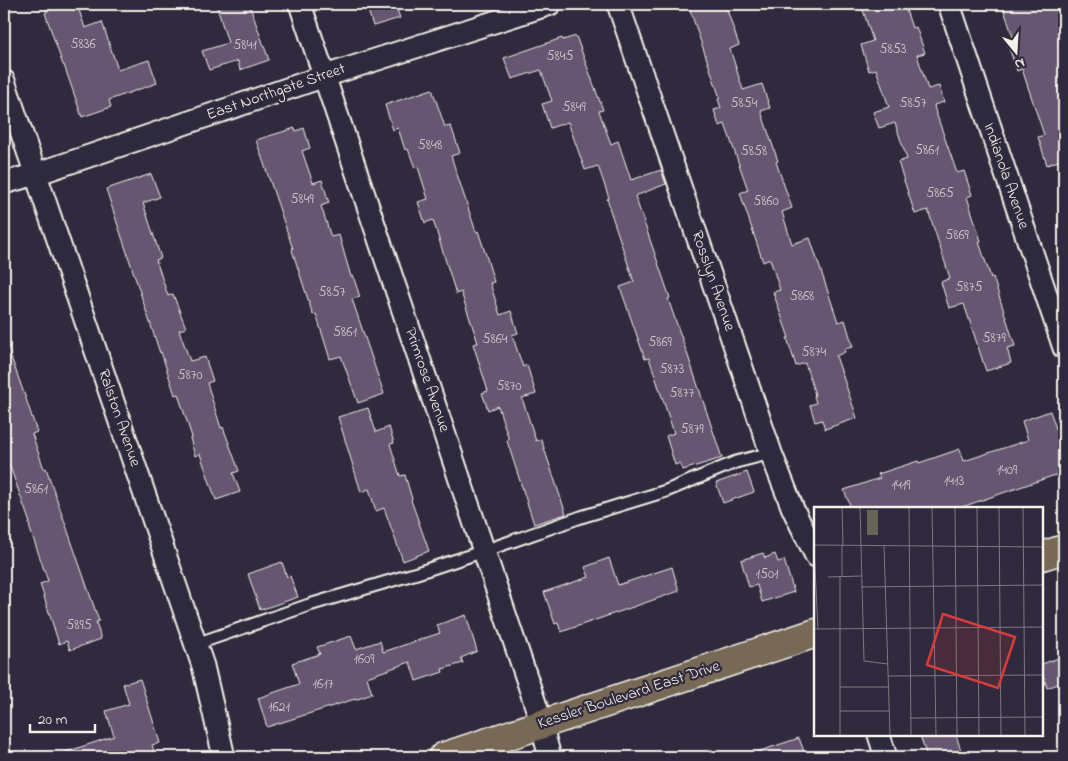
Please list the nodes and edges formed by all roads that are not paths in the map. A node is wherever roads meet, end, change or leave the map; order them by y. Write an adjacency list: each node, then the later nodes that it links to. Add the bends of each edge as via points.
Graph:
1 (300, 4): 5 (street, Primrose Avenue)
2 (550, 4): 5 (street, East Northgate Street)
3 (618, 4): 10 (street, Rosslyn Avenue)
4 (949, 4): 9 (street, Indianola Avenue)
5 (325, 76): 7 (street, East Northgate Street); 12 (street, Primrose Avenue)
6 (4, 81): 7 (street, Ralston Avenue)
7 (36, 174): 8 (street, East Northgate Street); 16 (street, Ralston Avenue)
8 (4, 183)
9 (1064, 348)
10 (771, 453): 12 (lane, via 736,462 666,491); 13 (street, Rosslyn Avenue, via 790,503)
11 (1064, 549): 14 (main road)
12 (484, 551): 16 (lane); 17 (street, Primrose Avenue)
13 (814, 552)
14 (1043, 556)
15 (814, 634): 17 (main road, Kessler Boulevard East Drive)
16 (196, 644): 19 (street, Ralston Avenue)
17 (540, 725): 20 (main road, Kessler Boulevard East Drive); 21 (street, Primrose Avenue)
18 (879, 736): 22 (street)
19 (224, 757)
20 (443, 757)
21 (550, 757)
22 (886, 757)

